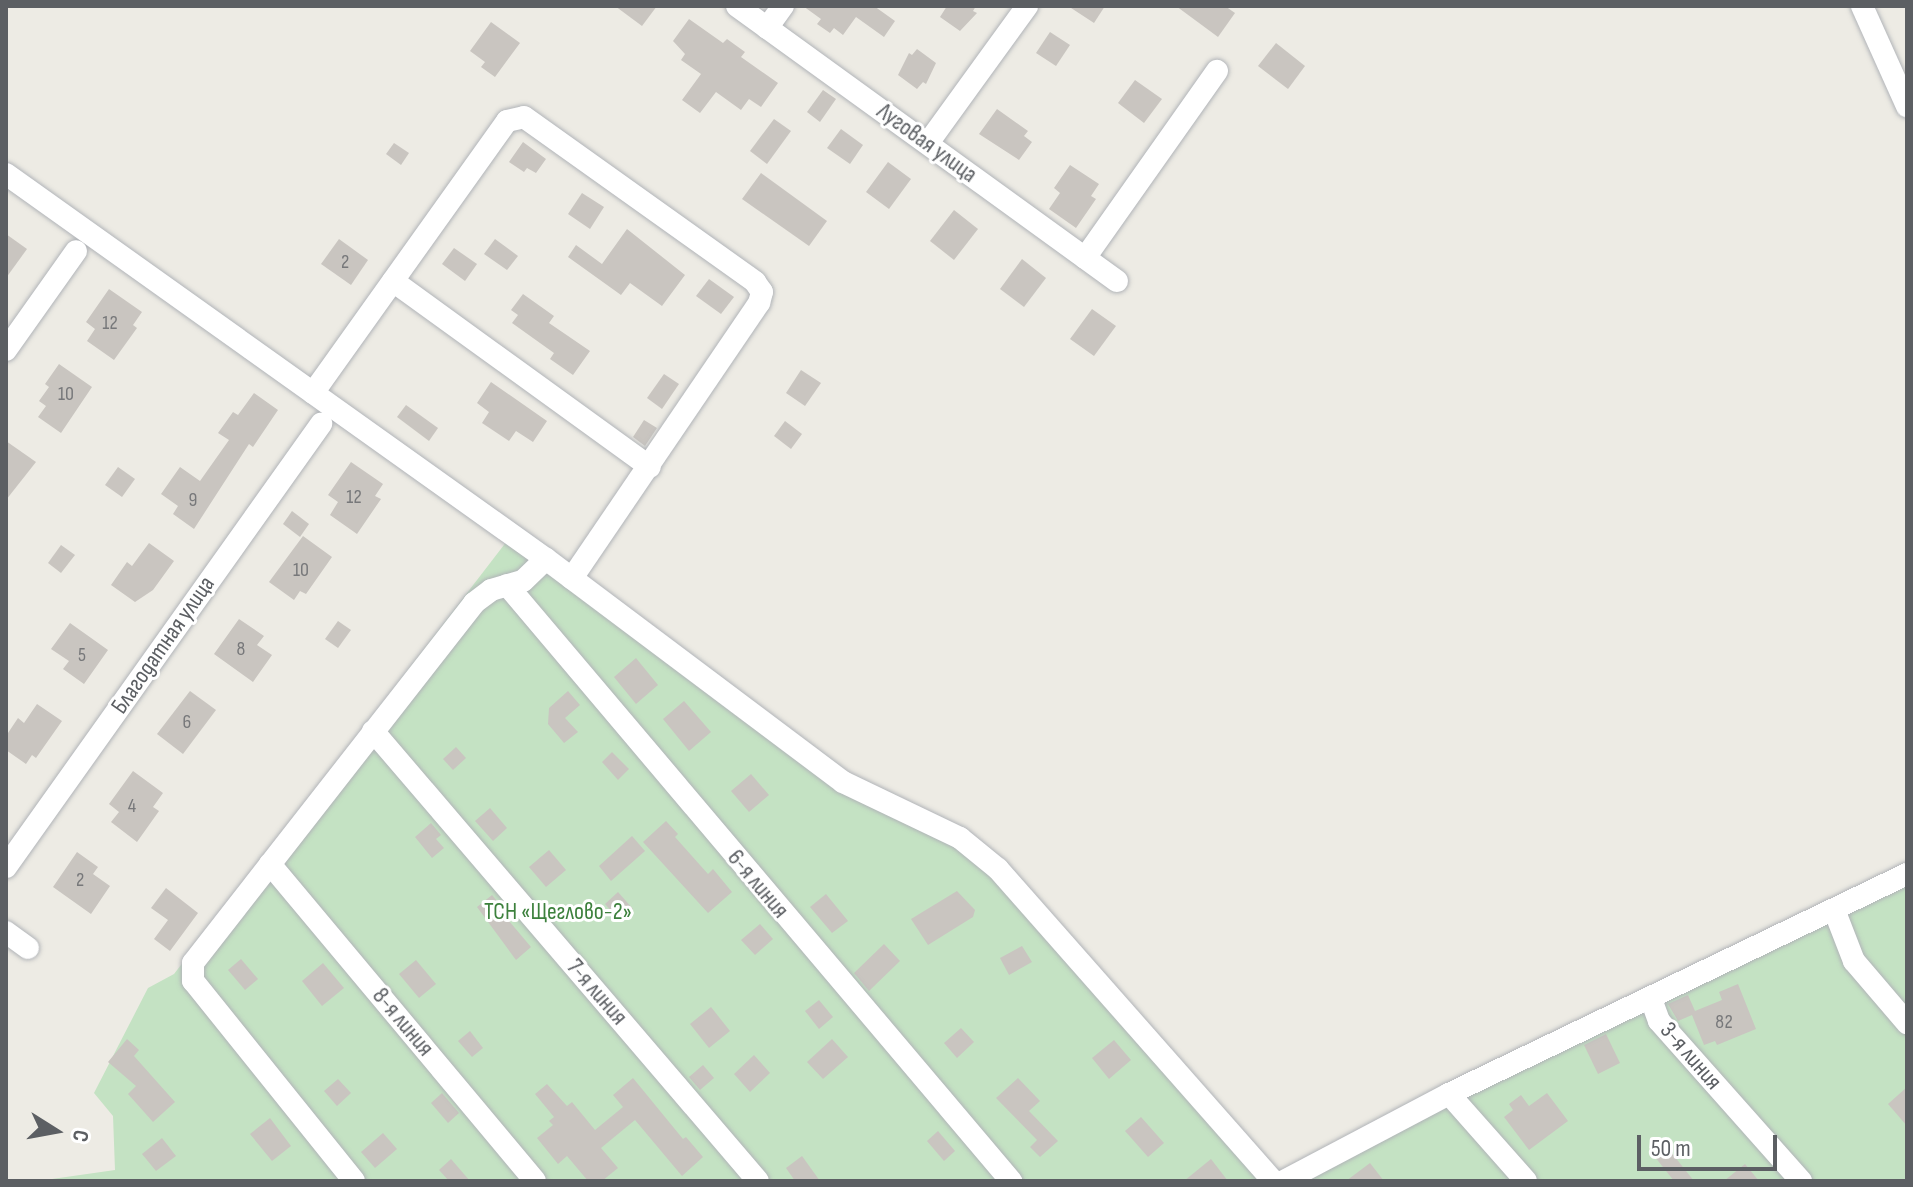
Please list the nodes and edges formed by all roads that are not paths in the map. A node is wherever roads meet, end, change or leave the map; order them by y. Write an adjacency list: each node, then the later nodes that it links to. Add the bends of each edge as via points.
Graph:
1 (737, 6): 5 (street, Луговая улица)
2 (783, 6): 5 (street)
3 (1027, 6): 8 (street)
4 (1862, 6): 7 (street)
5 (767, 28): 8 (street, Луговая улица)
6 (1217, 71): 11 (street)
7 (1907, 106)
8 (928, 143): 11 (street, Луговая улица)
9 (6, 174): 15 (street)
10 (76, 251): 14 (street)
11 (1085, 258): 13 (street, Луговая улица)
12 (393, 281): 15 (street); 17 (street); 17 (street, via 515,116 524,117 755,282 762,292 759,303)
13 (1117, 281)
14 (6, 350)
15 (313, 393): 18 (street)
16 (321, 424): 23 (street, Благодатная улица)
17 (650, 467): 19 (street)
18 (546, 559): 19 (street); 20 (street, via 523,581)
19 (572, 578): 35 (street, via 843,782 960,838 998,869)
20 (507, 585): 21 (street, via 474,603); 34 (street, 6-я линия)
21 (373, 731): 22 (street); 33 (street, 7-я линия)
22 (270, 864): 31 (street, via 193,963 193,981); 32 (street, 8-я линия)
23 (6, 867)
24 (1907, 874): 25 (street)
25 (1835, 912): 28 (street); 29 (street, via 1854,961)
26 (6, 932): 27 (street)
27 (28, 948)
28 (1651, 999): 30 (street); 38 (street, 3-я линия, via 1659,1021)
29 (1907, 1023)
30 (1449, 1094): 36 (street); 37 (street)
31 (354, 1181)
32 (535, 1181)
33 (758, 1181)
34 (1011, 1181)
35 (1273, 1181)
36 (1284, 1181)
37 (1526, 1181)
38 (1801, 1181)

